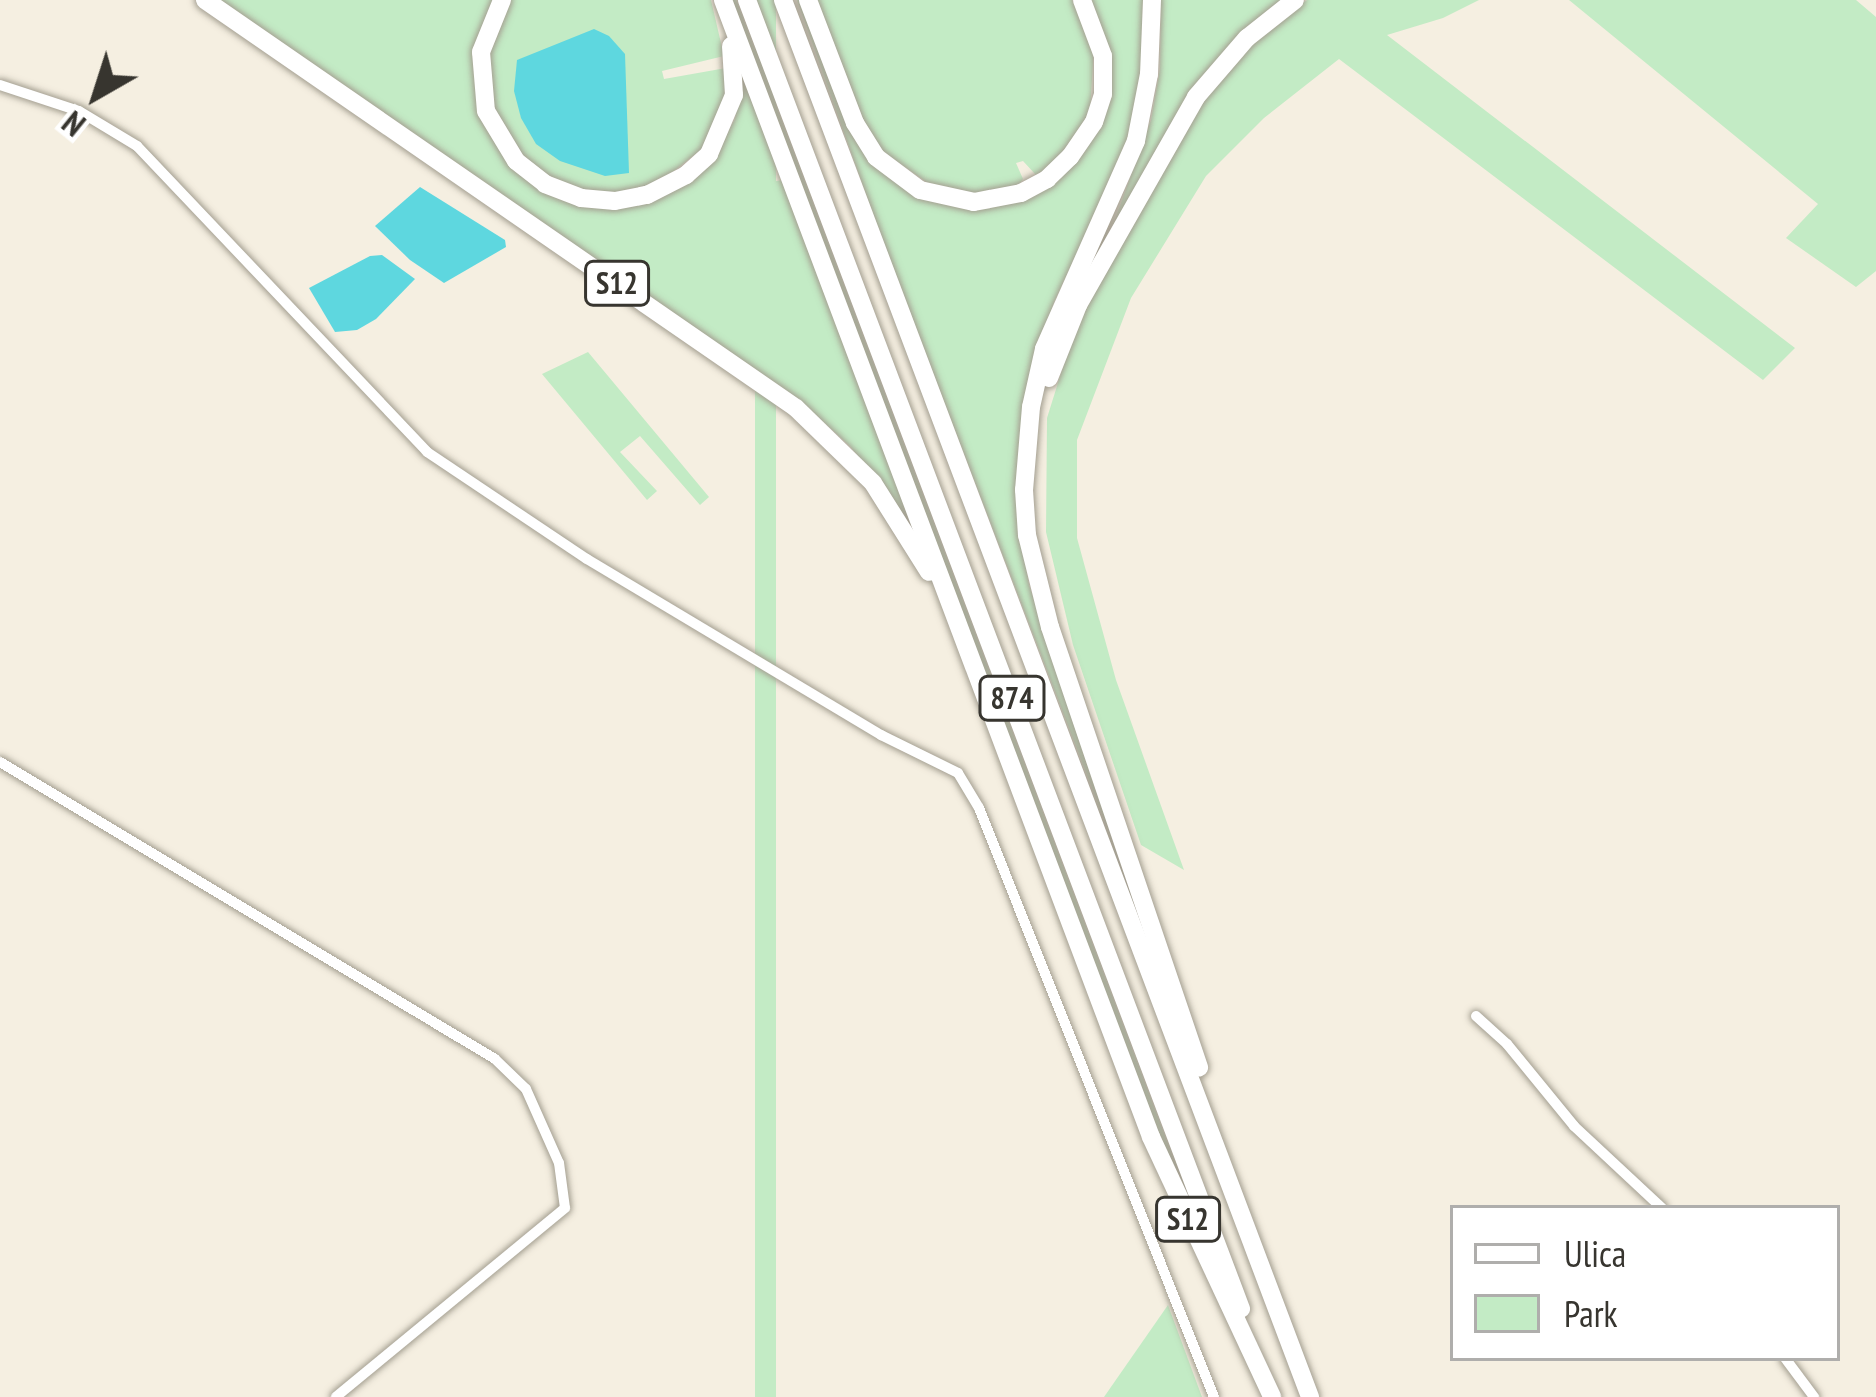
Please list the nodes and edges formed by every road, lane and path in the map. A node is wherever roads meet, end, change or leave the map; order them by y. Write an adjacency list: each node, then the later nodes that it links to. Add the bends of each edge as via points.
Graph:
1 (205, 0): 12 (highway, S12, via 818,427 890,506)
2 (502, 0): 3 (highway, via 481,52 483,99 498,137 545,184 615,201 674,183 709,154 722,131 735,78)
3 (723, 0): 12 (highway)
4 (747, 0): 20 (highway, 874)
5 (783, 0): 15 (highway, 874)
6 (808, 0): 7 (highway, via 876,157 920,190 974,202 1047,179 1094,122 1103,56)
7 (1082, 0)
8 (1152, 0): 11 (highway, via 1139,128 1044,350)
9 (1295, 0): 11 (highway, via 1246,38 1196,97 1105,256 1054,360)
10 (0, 86): 19 (street, via 79,111 137,146 427,452 587,559 958,773 979,808)
11 (1024, 483): 15 (highway, via 1027,535 1050,627 1213,1110)
12 (961, 633): 20 (highway, S12, via 1151,1137)
13 (0, 762): 18 (street, via 496,1059 526,1090 559,1163 565,1208)
14 (1476, 1016): 16 (street)
15 (1221, 1160): 21 (highway, S12)
16 (1658, 1205)
17 (1787, 1361): 22 (street)
18 (336, 1397)
19 (1214, 1397)
20 (1272, 1397)
21 (1310, 1397)
22 (1814, 1397)

